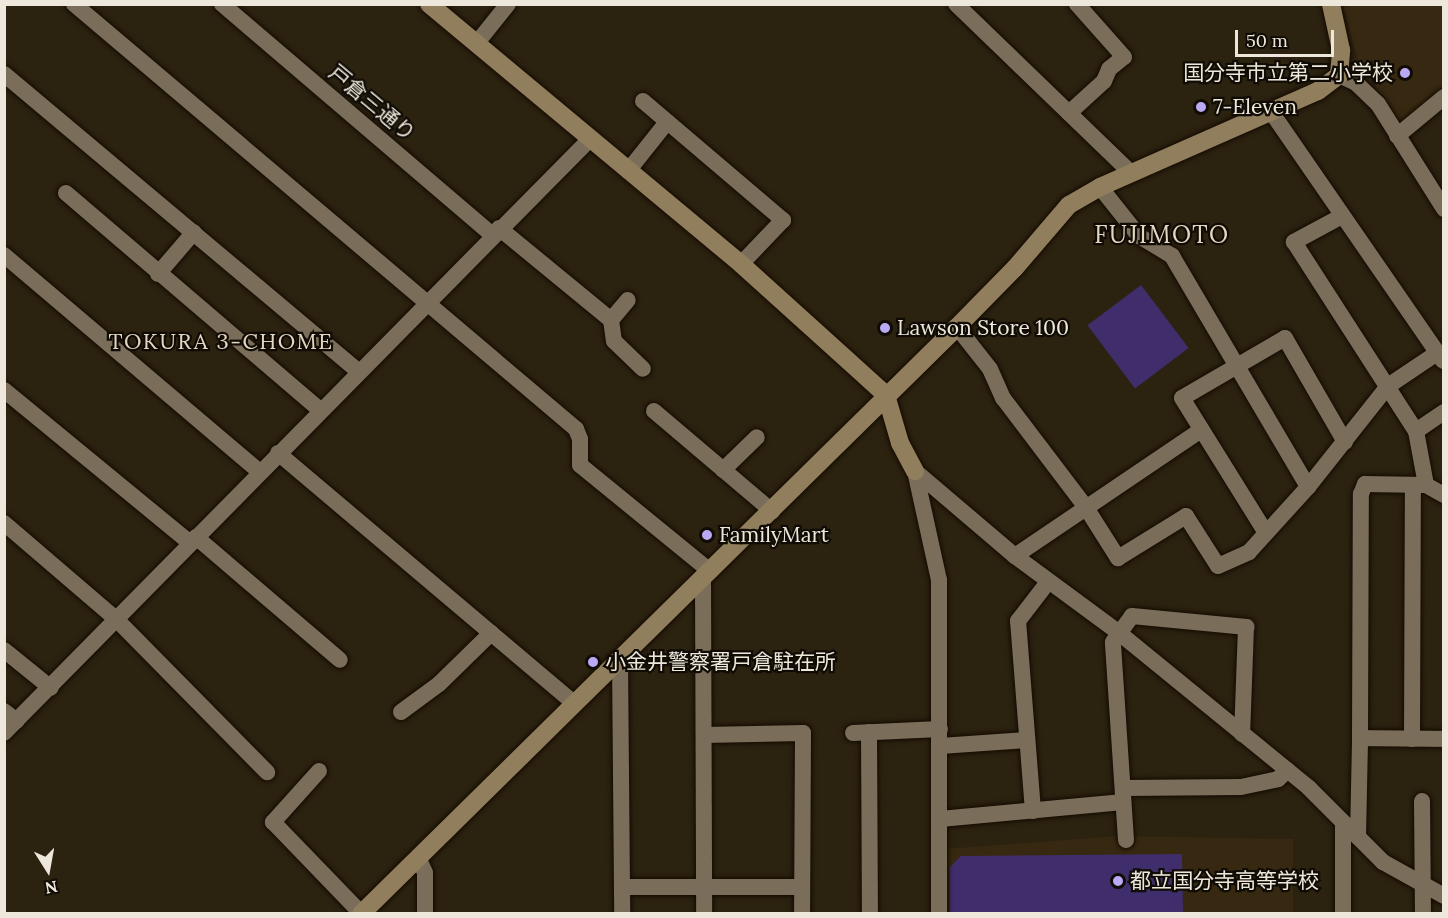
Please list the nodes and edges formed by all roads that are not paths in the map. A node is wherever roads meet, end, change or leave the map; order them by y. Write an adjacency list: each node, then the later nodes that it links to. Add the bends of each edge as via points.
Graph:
1 (74, 4): 30 (street)
2 (222, 4): 25 (street, 戸倉三通り)
3 (429, 4): 8 (street)
4 (508, 4): 8 (street)
5 (956, 4): 13 (street)
6 (1077, 4): 13 (street, via 1124,57)
7 (1331, 4): 10 (street, via 1341,50)
8 (476, 44): 17 (street)
9 (4, 74): 24 (street)
10 (1339, 75): 14 (street, via 1318,91); 16 (street, via 1369,93)
11 (1443, 97): 16 (street)
12 (643, 101): 15 (street)
13 (1069, 113): 19 (street)
14 (1272, 113): 19 (street); 23 (street)
15 (667, 122): 18 (street); 27 (street, via 783,220)
16 (1397, 136): 22 (street)
17 (590, 139): 18 (street); 25 (street)
18 (628, 171): 27 (street)
19 (1131, 173): 20 (street)
20 (1100, 187): 32 (street, via 1069,206 1016,268); 34 (street, via 1138,236 1172,256)
21 (66, 193): 28 (street)
22 (1443, 209)
23 (1342, 216): 33 (street); 37 (street, via 1294,242)
24 (194, 232): 28 (street); 36 (street)
25 (496, 232): 30 (street); 31 (street, 戸倉三通り)
26 (4, 255): 50 (street)
27 (741, 264): 39 (street)
28 (158, 274): 40 (street)
29 (628, 300): 31 (street)
30 (427, 304): 36 (street); 60 (street, via 576,429 580,465)
31 (611, 320): 35 (street, via 614,341)
32 (957, 327): 39 (street); 54 (street, via 990,369 1004,398)
33 (1440, 357): 37 (street)
34 (1237, 366): 43 (street, via 1182,398); 46 (street, via 1285,338); 52 (street)
35 (643, 369)
36 (359, 372): 40 (street)
37 (1388, 386): 44 (street); 46 (street)
38 (4, 390): 58 (street)
39 (886, 394): 49 (street, via 900,443); 55 (street)
40 (321, 411): 47 (street)
41 (654, 411): 48 (street)
42 (1443, 412): 44 (street)
43 (1201, 430): 54 (street); 57 (street)
44 (1416, 431): 51 (street)
45 (756, 437): 48 (street)
46 (1346, 442): 52 (street)
47 (278, 453): 50 (street); 64 (street)
48 (723, 470): 55 (street)
49 (915, 471): 59 (street); 75 (street, via 939,580)
50 (260, 472): 58 (street)
51 (1419, 485): 53 (street); 76 (street, via 1365,484 1361,494); 77 (street)
52 (1308, 487): 57 (street)
53 (1443, 495)
54 (1085, 506): 57 (street, via 1118,558 1186,516 1218,566 1249,552); 59 (street)
55 (772, 511): 60 (street)
56 (4, 523): 62 (street)
57 (1266, 533)
58 (193, 540): 62 (street); 66 (street)
59 (1015, 556): 61 (street)
60 (706, 574): 67 (street); 74 (street)
61 (1048, 582): 63 (street); 79 (street, via 1018,621)
62 (117, 620): 68 (street); 82 (street)
63 (1118, 632): 73 (street); 73 (street, via 1132,616 1246,627); 83 (street, via 1113,642)
64 (491, 633): 69 (street); 70 (street, via 439,684)
65 (4, 651): 68 (street)
66 (340, 660)
67 (620, 660): 69 (street); 92 (street)
68 (51, 688): 71 (street)
69 (575, 704): 90 (street)
70 (401, 712)
71 (11, 716): 72 (street)
72 (4, 734)
73 (1242, 734): 81 (street)
74 (704, 735): 93 (street); 94 (street, via 803,733)
75 (940, 738): 79 (street); 86 (street); 101 (street, via 861,732)
76 (1360, 738): 77 (street); 88 (street)
77 (1412, 739): 78 (street)
78 (1443, 739)
79 (1027, 740): 85 (street)
80 (319, 771): 96 (street, via 273,822)
81 (1288, 771): 83 (street, via 1278,779 1240,786); 87 (street)
82 (267, 772)
83 (1123, 795): 85 (street); 89 (street)
84 (1422, 801): 91 (street)
85 (1033, 811): 86 (street)
86 (940, 819): 102 (street)
87 (1343, 823): 88 (street); 103 (street)
88 (1358, 837): 91 (street, via 1383,862)
89 (1126, 840)
90 (418, 857): 96 (street); 97 (street, via 425,873)
91 (1423, 885): 95 (street); 104 (street)
92 (622, 887): 93 (street); 98 (street)
93 (704, 887): 94 (street); 99 (street)
94 (802, 887): 100 (street)
95 (1443, 896)
96 (361, 914)
97 (425, 914)
98 (622, 914)
99 (704, 914)
100 (802, 914)
101 (870, 914)
102 (939, 914)
103 (1343, 914)
104 (1423, 914)

